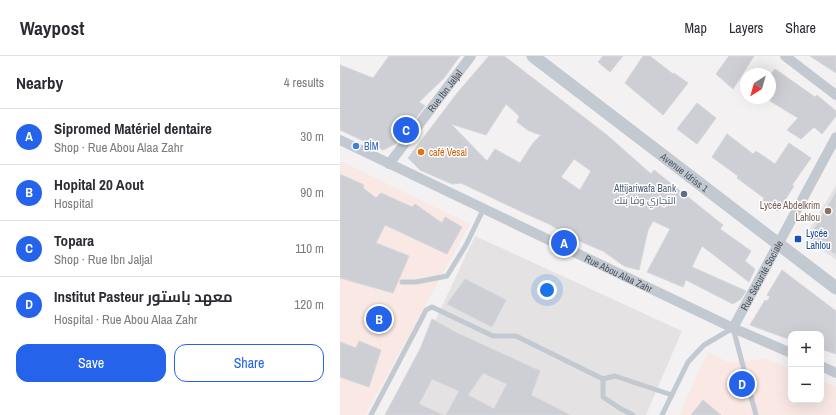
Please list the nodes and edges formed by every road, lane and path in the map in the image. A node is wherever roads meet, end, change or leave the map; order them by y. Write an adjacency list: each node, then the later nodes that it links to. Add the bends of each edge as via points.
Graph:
1 (471, 56): 7 (street, Rue Ibn Jaljal)
2 (533, 56): 9 (street, Avenue Idriss 1)
3 (785, 56): 4 (street)
4 (836, 95)
5 (836, 137): 9 (street, Rue Sécurité Sociale)
6 (340, 140): 7 (street, Rue Abou Alaa Zahr)
7 (389, 164): 8 (street, Rue Abou Alaa Zahr)
8 (484, 208): 10 (lane, via 447,276); 12 (street, Rue Abou Alaa Zahr)
9 (778, 244): 11 (street, Avenue Idriss 1); 12 (street, Rue Sécurité Sociale)
10 (402, 282)
11 (836, 288)
12 (733, 328): 13 (street, Rue Abou Alaa Zahr); 17 (lane, via 704,345 688,362); 21 (lane)
13 (788, 352)
14 (824, 367): 15 (street)
15 (836, 372)
16 (603, 378): 17 (lane, via 615,376); 18 (lane, via 516,336 493,336 432,307 422,316); 19 (lane, via 603,396)
17 (672, 395): 20 (lane)
18 (371, 415)
19 (633, 415)
20 (662, 415)
21 (756, 415)

